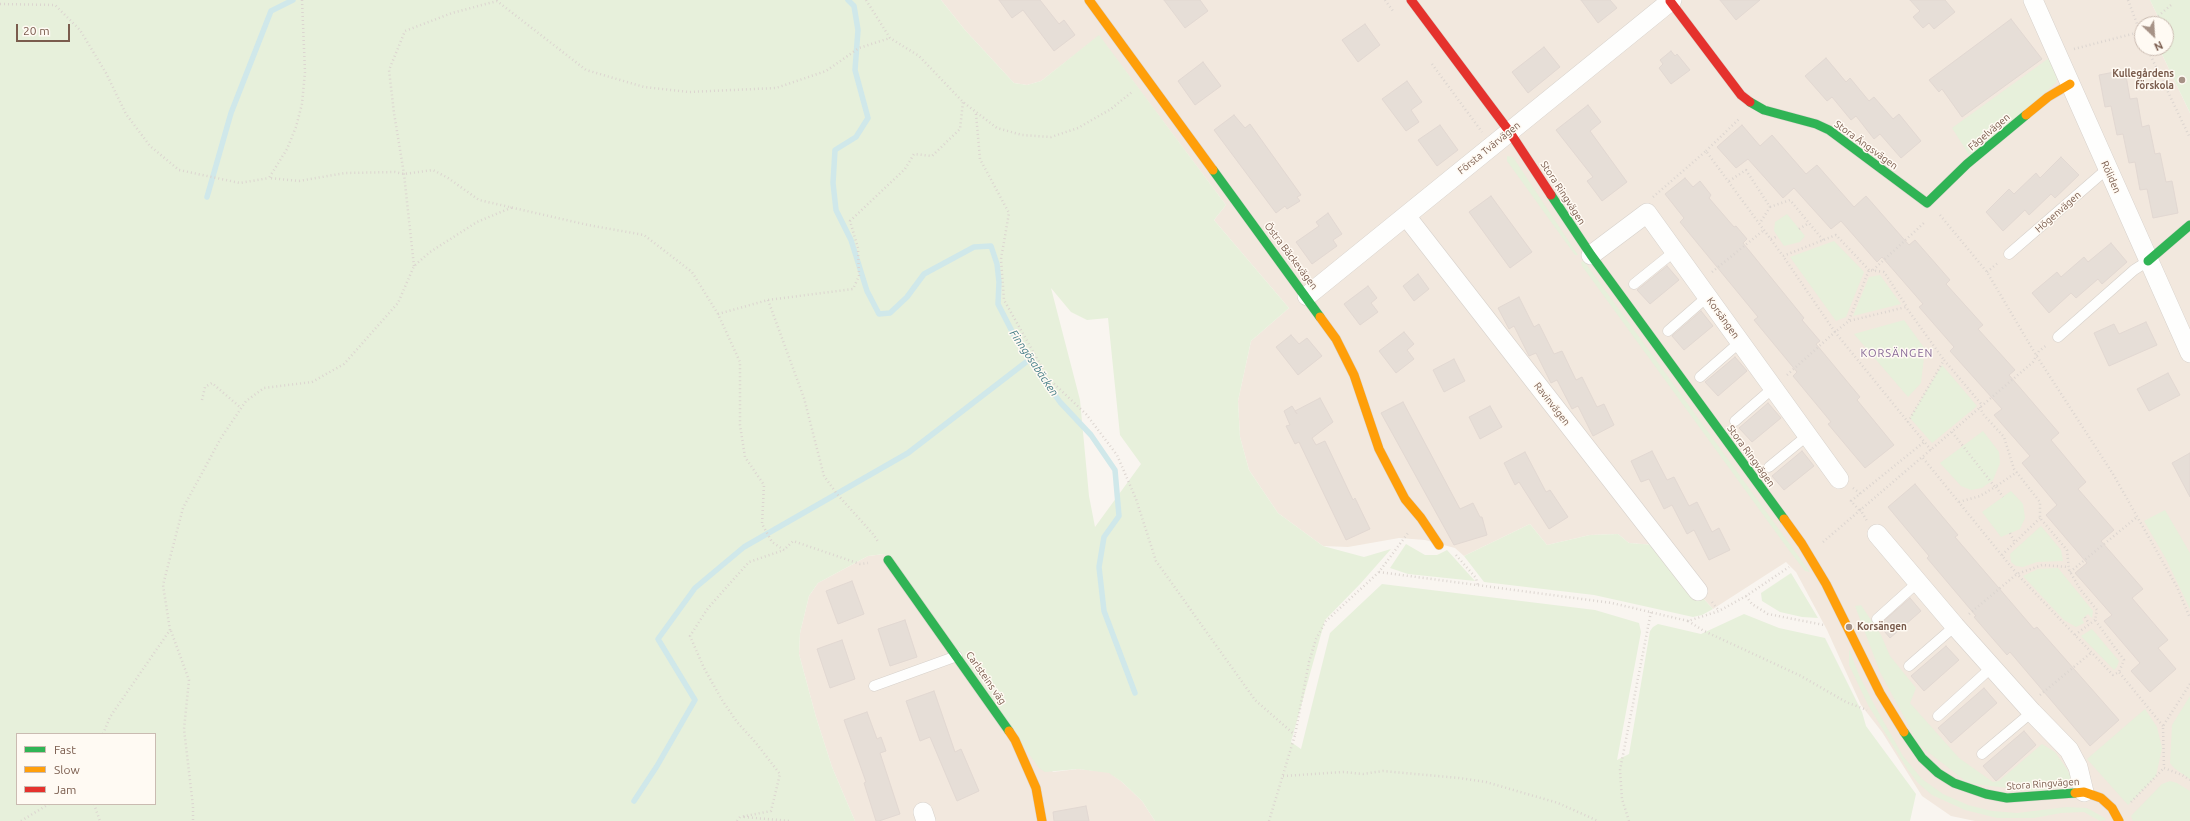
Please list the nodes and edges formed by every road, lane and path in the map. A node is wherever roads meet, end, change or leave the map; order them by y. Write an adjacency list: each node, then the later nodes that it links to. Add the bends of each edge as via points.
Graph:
1 (302, 0): 30 (path, via 306,72 302,104 287,149)
2 (866, 0): 15 (path)
3 (1089, 0): 19 (street, Östra Bäckevägen)
4 (1385, 0): 11 (path)
5 (1411, 0): 24 (street, Stora Ringvägen)
6 (2033, 0): 16 (street, Röliden)
7 (2128, 0): 12 (path)
8 (1671, 1): 22 (street, Stora Ängsvägen, via 1741,95); 24 (street, Första Tvärvägen)
9 (0, 4): 30 (path, via 55,5 80,30 106,73 126,114 150,146 179,170 240,183)
10 (2171, 6): 13 (path)
11 (1394, 13)
12 (2135, 16)
13 (2159, 16)
14 (2134, 33): 16 (path)
15 (890, 38): 21 (path, via 919,56); 29 (path, via 859,48 826,71 776,88 689,92 644,87 586,70 497,1 452,13 404,31 389,70)
16 (2057, 53): 20 (street, Röliden)
17 (2151, 56): 25 (path)
18 (1431, 63): 26 (path)
19 (1146, 80): 23 (path, via 1111,109 1078,128 1051,136 1022,135 997,128); 56 (street, Östra Bäckevägen)
20 (2070, 84): 28 (street, Röliden); 32 (street, Fågelvägen, via 2048,97 1967,164)
21 (963, 102): 23 (path); 57 (path, via 960,129 932,156 914,154 905,169 850,221 858,248 859,276 853,289)
22 (1753, 105): 27 (path); 32 (street, Stora Ängsvägen, via 1829,130)
23 (976, 114): 130 (path, via 980,159 1008,213 1001,259 1004,300 1048,378 1086,414 1117,455 1136,499 1156,561 1255,700)
24 (1509, 131): 26 (street, Första Tvärvägen); 48 (street, Stora Ringvägen)
25 (2190, 138)
26 (1492, 146): 37 (street, Första Tvärvägen)
27 (1706, 151): 31 (path); 36 (path, via 1643,206)
28 (2107, 169): 47 (lane, Högenvägen); 50 (street, Röliden)
29 (404, 174): 30 (path, via 345,173 299,180); 33 (path, via 433,170 479,200); 51 (path)
30 (269, 178)
31 (1729, 182): 34 (path, via 1746,170); 38 (path)
32 (1927, 203): 35 (path)
33 (514, 207): 51 (path, via 477,222); 59 (path, via 588,225 644,235 692,272)
34 (1770, 207): 38 (path); 39 (path, via 1790,200)
35 (1937, 211): 53 (path); 66 (path, via 1966,243 1987,272)
36 (1647, 213): 46 (street, Korsängen); 48 (street)
37 (1406, 216): 56 (street, Första Tvärvägen); 105 (street, Ravinvägen)
38 (1760, 223): 42 (path)
39 (1810, 223): 41 (path); 45 (path)
40 (2190, 226): 50 (street)
41 (1799, 229)
42 (1764, 230): 44 (path); 55 (path)
43 (1778, 236): 44 (path)
44 (1771, 239): 49 (path)
45 (1823, 240): 49 (path); 52 (path, via 1836,235)
46 (1674, 251): 54 (lane); 55 (street, Korsängen)
47 (2009, 254)
48 (1591, 255): 135 (street, Stora Ringvägen, via 1802,544 1826,584 1880,693 1922,758 1954,783 1986,794 2007,798)
49 (1783, 256): 62 (path)
50 (2148, 261): 63 (lane, via 2134,270); 65 (street, Röliden)
51 (414, 266): 72 (path, via 398,303 344,364 312,382 264,388 246,401)
52 (1869, 270): 53 (path); 60 (path)
53 (1873, 270): 58 (path, via 1884,272)
54 (1634, 284)
55 (1703, 290): 61 (lane); 64 (street, Korsängen)
56 (1307, 296): 88 (street, Östra Bäckevägen, via 1346,357 1362,395 1379,449 1405,499)
57 (768, 300): 59 (path); 97 (path, via 804,398 824,476 874,534)
58 (1907, 308): 60 (path); 67 (path)
59 (718, 314): 95 (path, via 740,362 740,424 745,457 764,485 762,524 772,542)
60 (1849, 321): 62 (path)
61 (1668, 331)
62 (1835, 332): 69 (path); 74 (path)
63 (2058, 337)
64 (1740, 342): 68 (lane); 69 (street, Korsängen)
65 (2190, 353)
66 (2036, 355): 71 (path, via 2033,362); 87 (path)
67 (1944, 360): 71 (path); 74 (path)
68 (1700, 377)
69 (1773, 388): 73 (lane); 76 (street, Korsängen)
70 (202, 400): 72 (path, via 205,387 212,383)
71 (1981, 406): 75 (path); 81 (path, via 1983,414 2004,437)
72 (241, 408): 116 (path, via 221,438 183,508 163,585)
73 (1735, 421)
74 (1908, 422): 77 (path)
75 (1952, 432): 78 (path); 83 (path)
76 (1808, 435): 80 (lane); 82 (street, Korsängen)
77 (1924, 442): 78 (path); 86 (path, via 1851,501)
78 (1931, 450): 79 (path)
79 (1923, 458): 85 (path); 86 (path)
80 (1769, 467)
81 (2017, 472): 83 (path); 89 (path, via 2040,502)
82 (1839, 479)
83 (1996, 487): 84 (path); 85 (path, via 1980,496)
84 (2003, 497)
85 (1959, 502): 96 (path)
86 (1859, 510): 92 (path)
87 (2138, 517): 101 (path); 109 (path, via 2177,587)
88 (1421, 518): 94 (street, Östra Bäckevägen); 100 (path)
89 (2040, 518): 93 (path); 99 (path, via 2068,550)
90 (2010, 533): 93 (path)
91 (1877, 534): 103 (street)
92 (1822, 543)
93 (2015, 543): 96 (path)
94 (1439, 545): 104 (path, via 1450,549 1476,578)
95 (784, 550): 97 (path, via 793,541 860,564); 138 (path, via 749,562 708,608 690,636 722,700 780,774 772,811)
96 (2002, 555): 102 (path)
97 (888, 560): 119 (street, Carlsteins väg)
98 (1789, 567): 106 (path)
99 (2068, 567): 101 (path); 102 (path, via 2042,565)
100 (1379, 572): 104 (path); 130 (path, via 1326,622 1316,639)
101 (2070, 572): 111 (path, via 2080,589 2098,610)
102 (2017, 574): 115 (path); 117 (path)
103 (1917, 583): 110 (lane); 115 (street)
104 (1478, 586): 107 (path, via 1556,595)
105 (1698, 592)
106 (1746, 596): 112 (path, via 1719,611); 114 (path, via 1768,614 1806,623)
107 (1651, 612): 112 (path); 148 (path, via 1620,770 1622,800)
108 (2085, 617): 113 (path)
109 (2190, 618)
110 (1877, 619)
111 (2095, 620): 113 (path); 122 (path, via 2124,660)
112 (1688, 621): 126 (path, via 1729,644 1801,676 1846,702)
113 (2090, 624): 117 (path)
114 (1829, 625)
115 (1955, 626): 120 (lane); 121 (street)
116 (170, 630): 129 (path, via 110,717); 142 (path, via 189,680 184,729 194,806)
117 (2075, 634): 118 (path)
118 (2092, 652): 122 (path, via 2113,675); 125 (path)
119 (957, 656): 124 (lane); 145 (street, Carlsteins väg, via 1015,740 1036,788)
120 (1909, 666)
121 (1992, 667): 125 (street); 127 (lane)
122 (2118, 672): 128 (path)
123 (2190, 684): 128 (path)
124 (874, 686)
125 (2029, 709): 131 (lane); 135 (street, via 2069,750 2078,767)
126 (1868, 710)
127 (1938, 716)
128 (2163, 726): 132 (path)
129 (103, 733)
130 (1295, 735): 133 (path)
131 (1982, 754)
132 (2164, 768): 134 (path); 139 (path)
133 (1284, 776): 146 (path); 147 (path, via 1383,771 1459,778 1486,782 1558,803)
134 (2190, 780)
135 (2084, 792): 139 (street, Stora Ringvägen, via 2101,798 2112,808)
136 (46, 805): 140 (path)
137 (94, 805): 141 (path)
138 (740, 817): 143 (path); 144 (path)
139 (2117, 818)
140 (21, 821)
141 (100, 821)
142 (193, 821)
143 (737, 821)
144 (790, 821)
145 (1042, 821)
146 (1269, 821)
147 (1598, 821)
148 (1629, 821)

